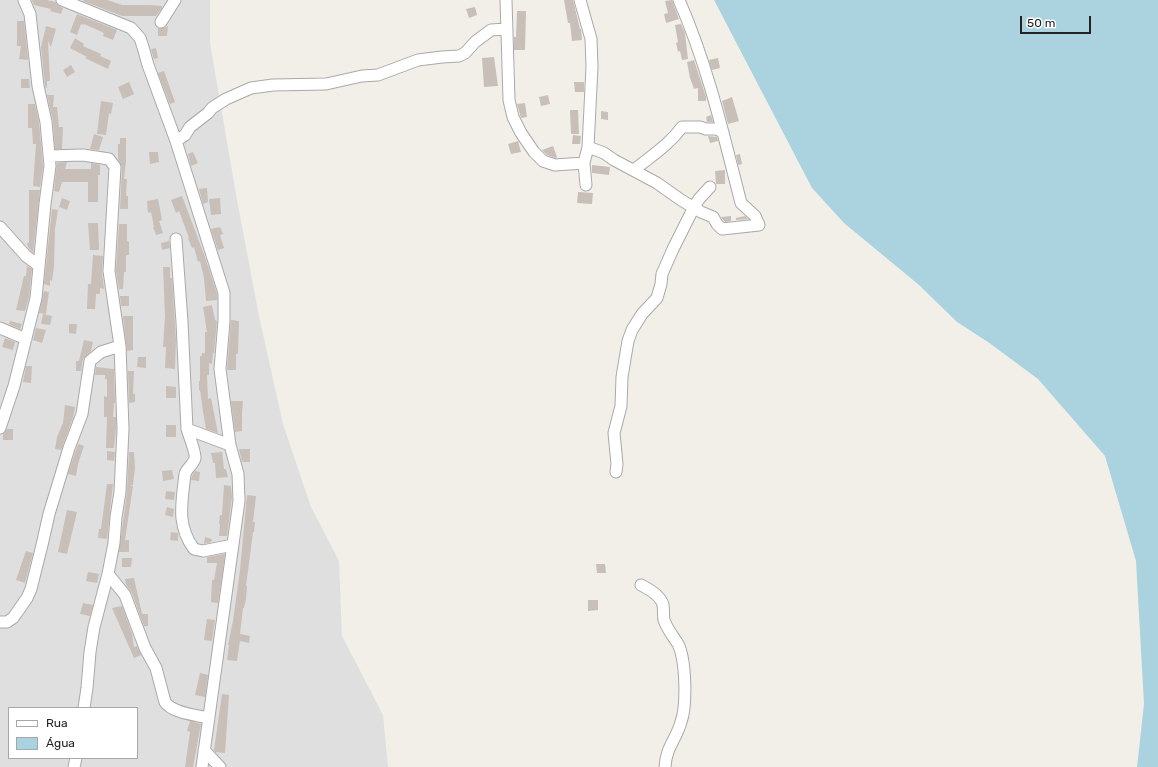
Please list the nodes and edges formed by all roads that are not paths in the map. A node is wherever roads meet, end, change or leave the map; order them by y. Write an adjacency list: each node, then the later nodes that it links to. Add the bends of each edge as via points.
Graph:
1 (24, 0): 12 (street, via 30,14)
2 (62, 0): 10 (street, via 131,28 140,38)
3 (175, 0): 7 (street)
4 (506, 0): 8 (street)
5 (580, 0): 11 (street, via 591,39)
6 (679, 0): 9 (street, via 711,85)
7 (161, 22)
8 (506, 29): 10 (street, via 491,30 459,56 418,60 378,75 326,84 265,86 243,90 212,108); 13 (street, via 509,100 513,117 521,133 543,161 555,165)
9 (723, 132): 14 (street, via 700,127 682,127 663,148); 17 (street, via 741,203 755,216 759,225 722,229 713,217)
10 (176, 141): 26 (street, via 224,293 220,369)
11 (588, 147): 13 (street); 14 (street)
12 (49, 156): 20 (street); 23 (street, via 82,155 109,159 115,167 109,271)
13 (584, 163): 15 (street)
14 (634, 170): 17 (street)
15 (586, 185)
16 (710, 187): 17 (street)
17 (694, 207): 27 (street, via 662,274 662,284 656,298 642,314 628,341 622,377 621,406 614,433)
18 (0, 227): 20 (street, via 26,256)
19 (176, 238): 25 (street)
20 (38, 265): 22 (street, via 36,298)
21 (0, 328): 22 (street)
22 (26, 339): 24 (street)
23 (120, 346): 29 (street, via 123,430 120,492); 31 (street, via 101,352 90,361 82,414 49,514 31,589 13,618 7,622)
24 (0, 428)
25 (187, 429): 26 (street); 28 (street, via 195,453 195,458 184,474 180,515 187,540 194,549 203,551)
26 (230, 445): 28 (street, via 238,474 239,501)
27 (616, 472)
28 (233, 545): 33 (street)
29 (108, 574): 32 (street, via 91,646); 33 (street, via 124,595 145,648 156,668 165,702 173,710)
30 (641, 586): 37 (street, via 659,598 663,605 664,620 683,658 685,709 678,731 665,756)
31 (0, 622)
32 (84, 707)
33 (208, 718): 34 (street)
34 (204, 750): 35 (street); 36 (street)
35 (202, 767)
36 (220, 767)
37 (665, 767)

